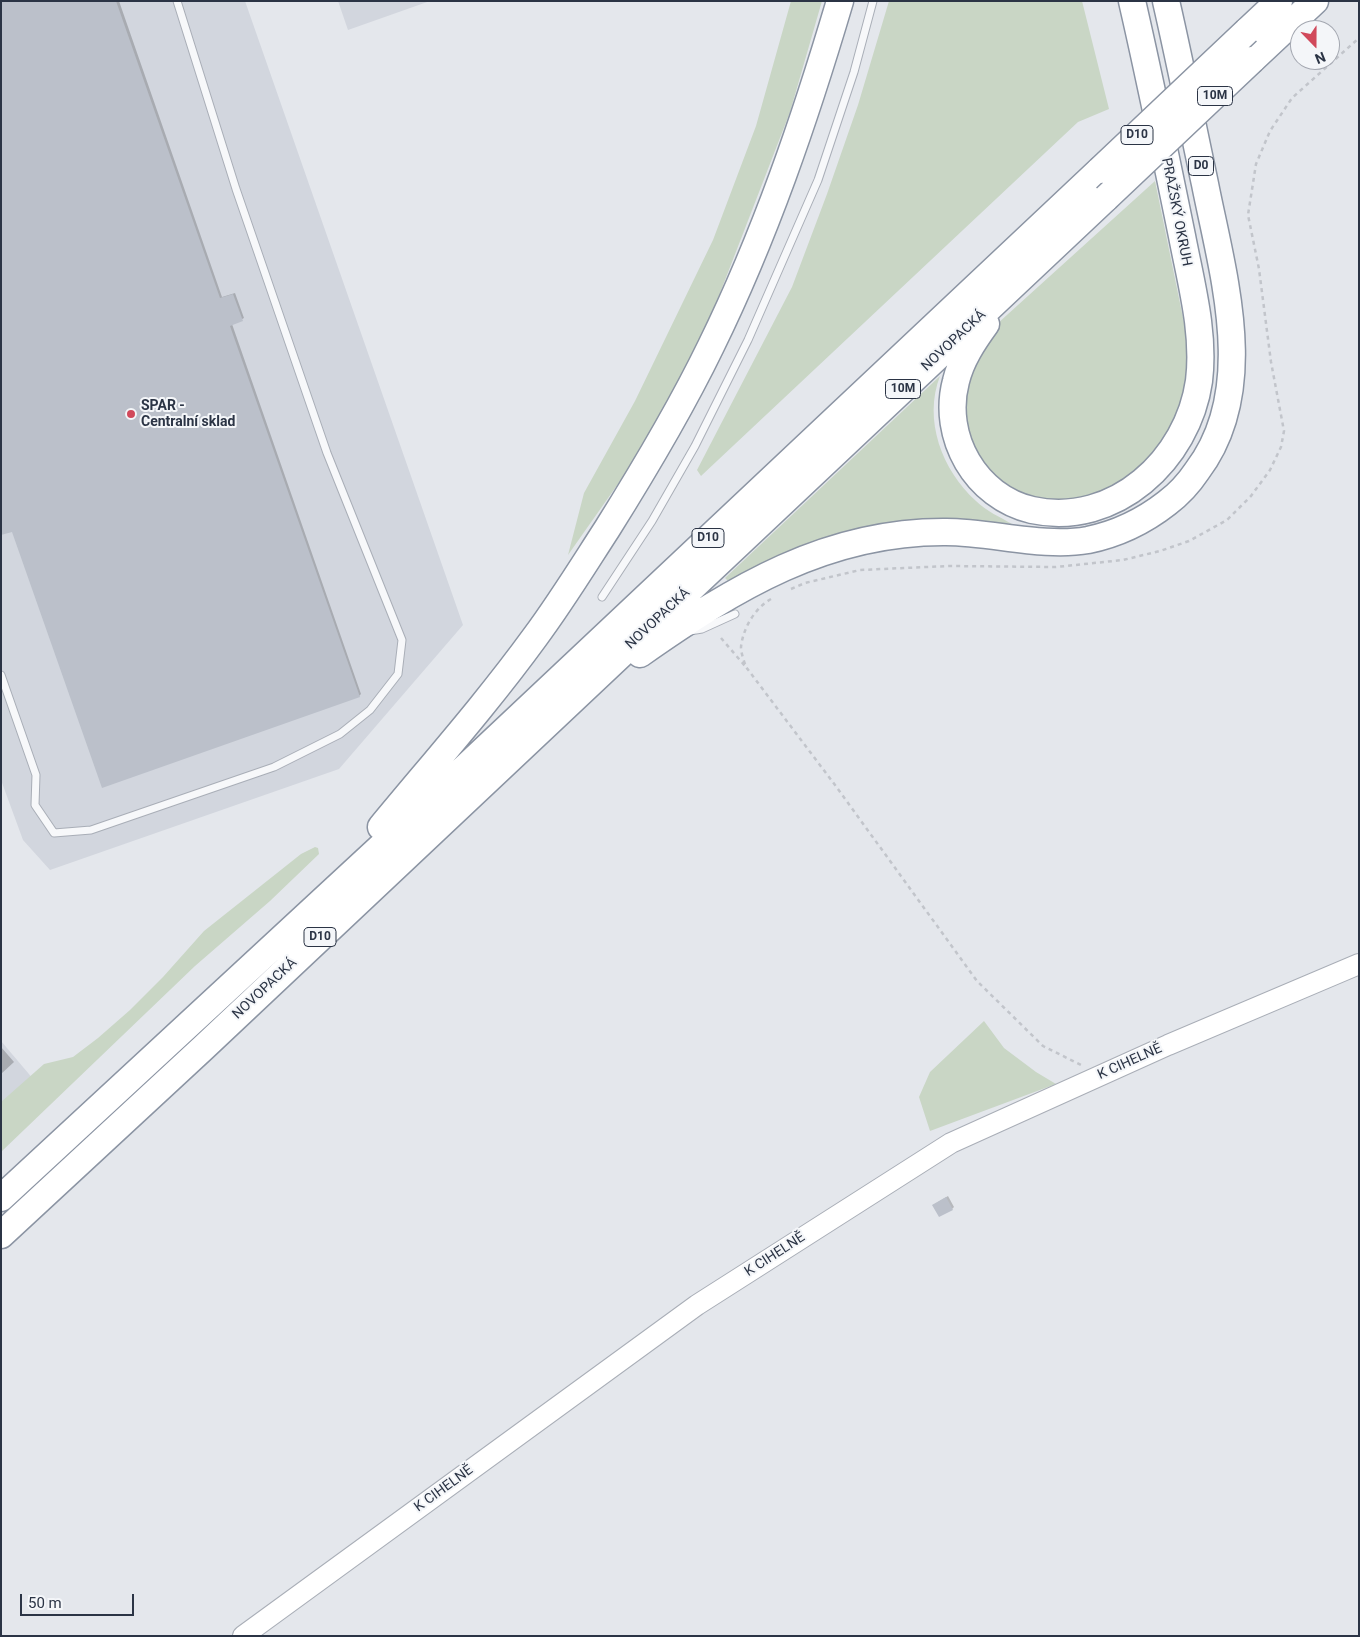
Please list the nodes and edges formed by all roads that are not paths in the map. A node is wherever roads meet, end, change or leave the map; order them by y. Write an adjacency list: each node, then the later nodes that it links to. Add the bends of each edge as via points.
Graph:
1 (177, 1): 12 (lane, via 236,189 327,453 402,640 398,674 370,710 340,734 274,767 91,830 54,833 35,805 36,775)
2 (840, 1): 14 (highway, via 780,185 747,266 710,347 652,457 535,638)
3 (873, 1): 9 (lane, via 854,72 818,180 752,331 695,446 652,521)
4 (1132, 1): 8 (highway, PRAŽSKÝ OKRUH, via 1190,281 1200,365 1193,408 1182,436 1166,459 1124,495 1100,505 1066,512 1032,510 1007,500 985,484 969,466 958,444 952,408 955,382 978,336)
5 (1166, 1): 11 (highway, D0, via 1219,254 1231,331 1229,399 1221,428 1201,466 1179,493 1151,515 1105,535 1071,542 934,532 908,533 853,543 784,567 732,594)
6 (1279, 1): 14 (highway, NOVOPACKÁ / D10, bridge)
7 (1315, 1): 8 (highway, NOVOPACKÁ / 10M, bridge)
8 (1019, 280): 13 (highway, NOVOPACKÁ / 10M)
9 (602, 597)
10 (735, 614): 11 (lane, via 702,629)
11 (668, 635): 13 (highway)
12 (1, 675)
13 (562, 709): 17 (highway, NOVOPACKÁ / D10)
14 (316, 906): 16 (highway, NOVOPACKÁ / D10)
15 (1359, 964): 18 (street, K CIHELNĚ, via 950,1143 697,1305)
16 (1, 1198)
17 (1, 1235)
18 (243, 1636)

